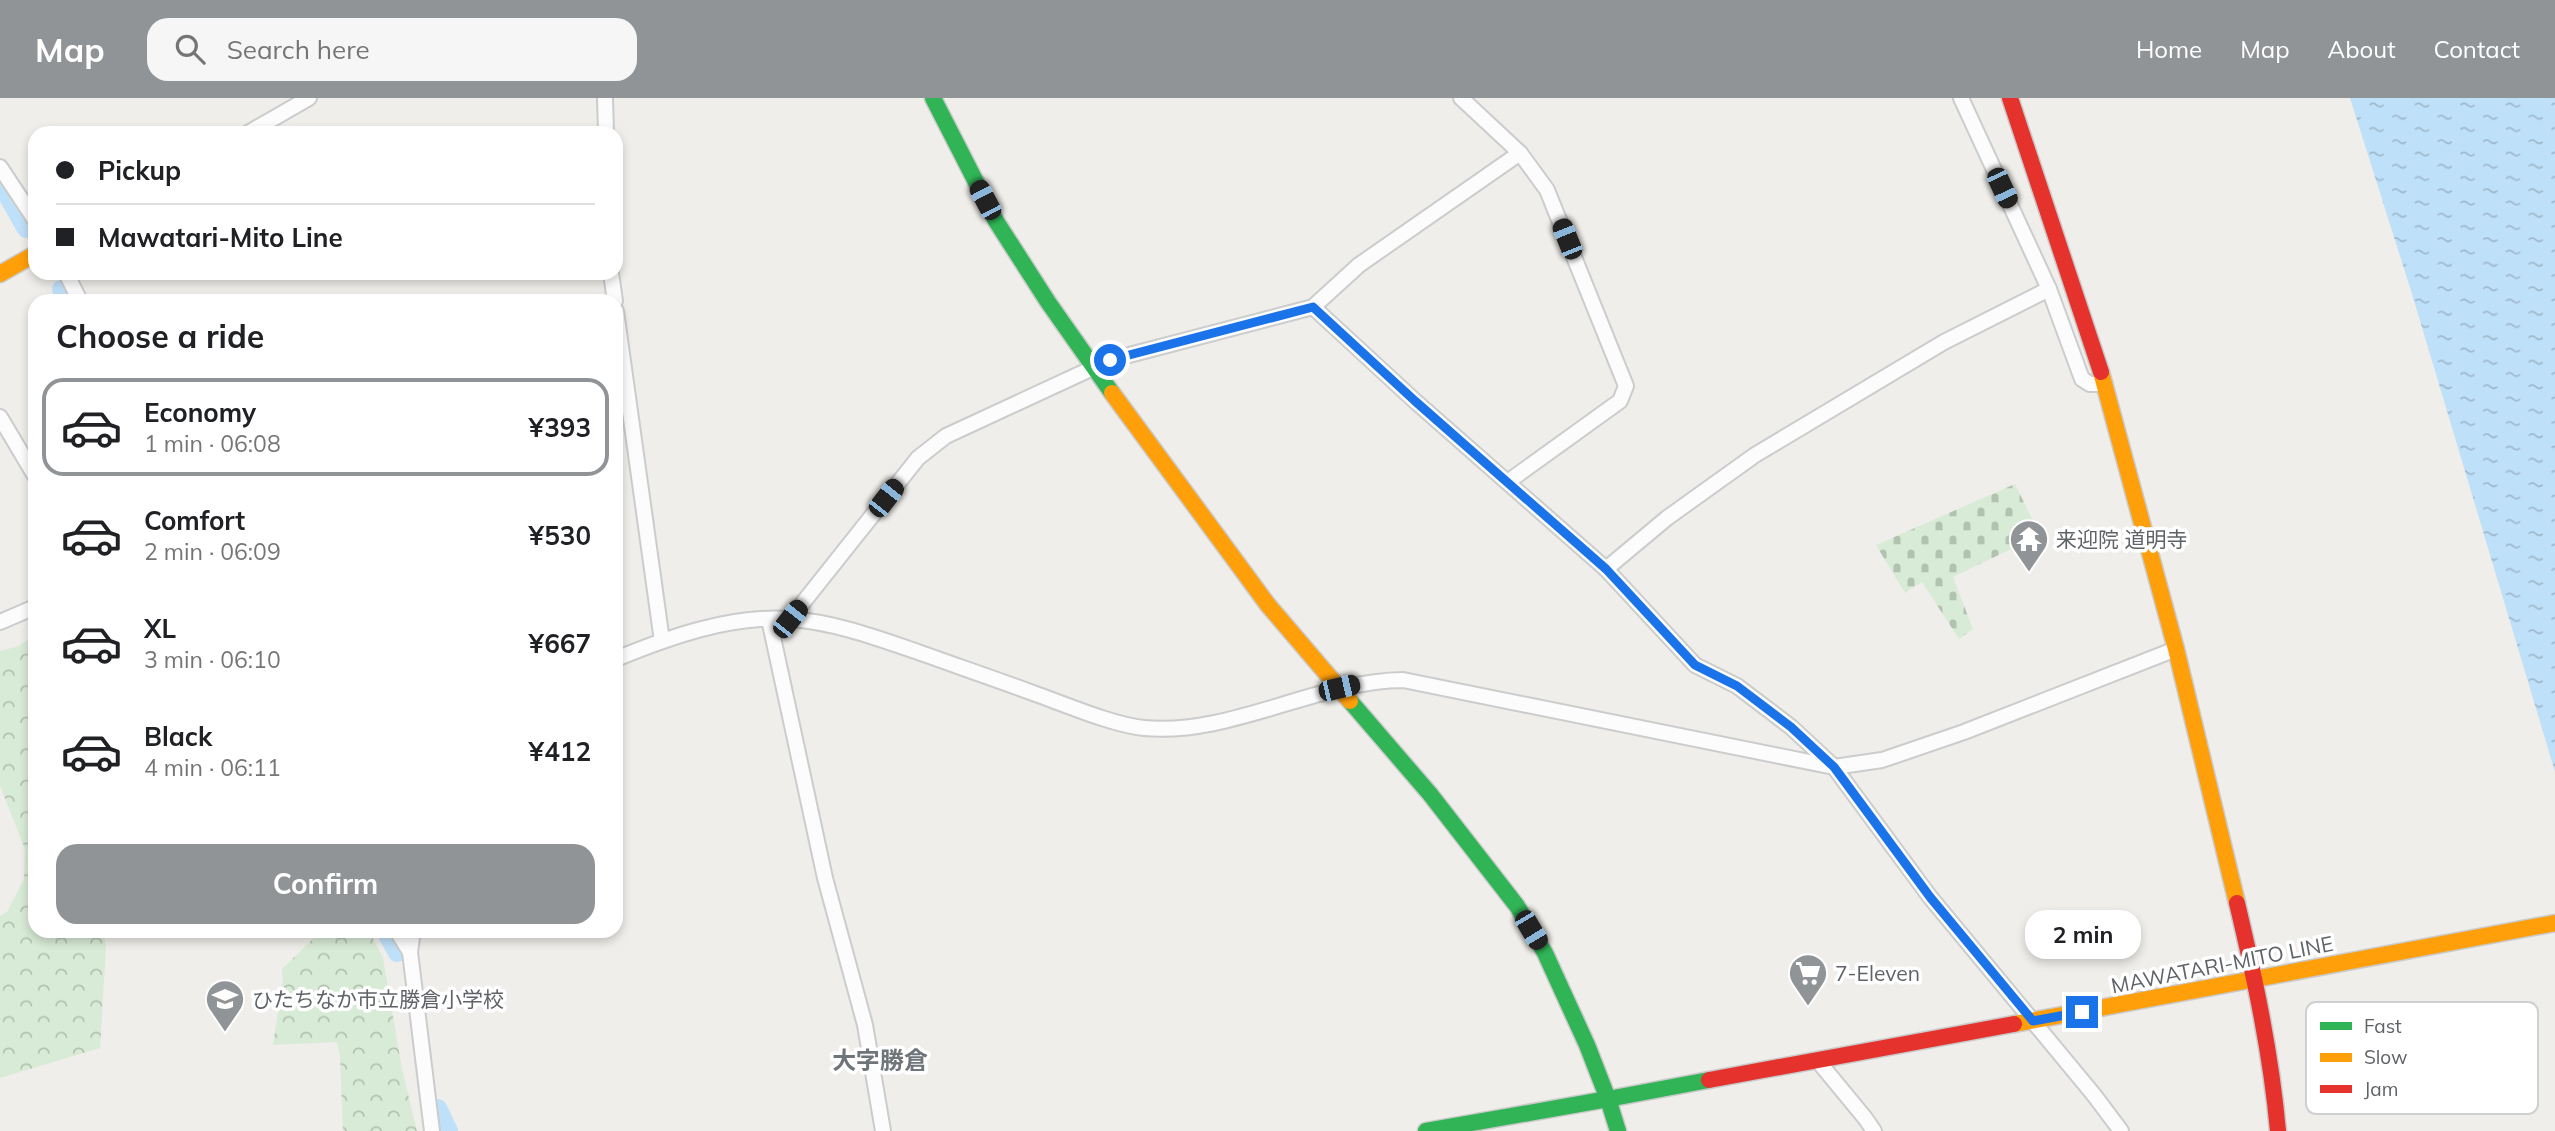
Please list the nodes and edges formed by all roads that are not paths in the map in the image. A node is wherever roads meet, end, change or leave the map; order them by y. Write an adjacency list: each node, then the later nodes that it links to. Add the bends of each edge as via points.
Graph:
1 (309, 98): 7 (street)
2 (605, 98): 8 (street)
3 (933, 98): 17 (street, via 996,221)
4 (1461, 98): 9 (street)
5 (1961, 98): 14 (street)
6 (2010, 98): 18 (street)
7 (260, 126)
8 (606, 126)
9 (1520, 153): 15 (street, via 1359,265); 21 (street, via 1547,190 1626,386 1620,401)
10 (0, 167): 11 (street)
11 (28, 209)
12 (28, 258): 13 (street)
13 (0, 274)
14 (2049, 289): 18 (street, via 2082,379); 22 (street, via 1944,342 1755,455)
15 (1313, 307): 17 (street, via 1110,360); 21 (street)
16 (623, 361): 27 (street)
17 (1094, 369): 25 (street, via 946,436 918,458); 30 (street, via 1268,605)
18 (2105, 384): 28 (street)
19 (0, 417): 20 (street)
20 (28, 464)
21 (1509, 481): 22 (street)
22 (1606, 569): 31 (street, via 1695,665 1737,686)
23 (28, 610): 26 (street)
24 (769, 619): 25 (street); 27 (street); 41 (street, via 825,878 866,1025)
25 (790, 619): 30 (street, via 851,630 1142,728 1208,724)
26 (0, 622)
27 (662, 640): 29 (street)
28 (2176, 649): 31 (street, via 1941,740 1882,760); 36 (street)
29 (623, 656)
30 (1339, 688): 31 (street, via 1403,680); 39 (street, via 1517,906 1545,954)
31 (1834, 767): 37 (street, via 1930,897)
32 (2555, 923): 36 (street, MAWATARI-MITO LINE)
33 (402, 938): 35 (street)
34 (412, 938): 35 (street)
35 (410, 951): 40 (street)
36 (2255, 980): 37 (street, MAWATARI-MITO LINE); 46 (street)
37 (2033, 1021): 38 (street, MAWATARI-MITO LINE); 45 (street)
38 (1818, 1061): 39 (street, MAWATARI-MITO LINE); 44 (street)
39 (1608, 1098): 42 (street, MAWATARI-MITO LINE); 43 (street)
40 (432, 1131)
41 (883, 1131)
42 (1426, 1131)
43 (1618, 1131)
44 (1874, 1131)
45 (2121, 1131)
46 (2278, 1131)

